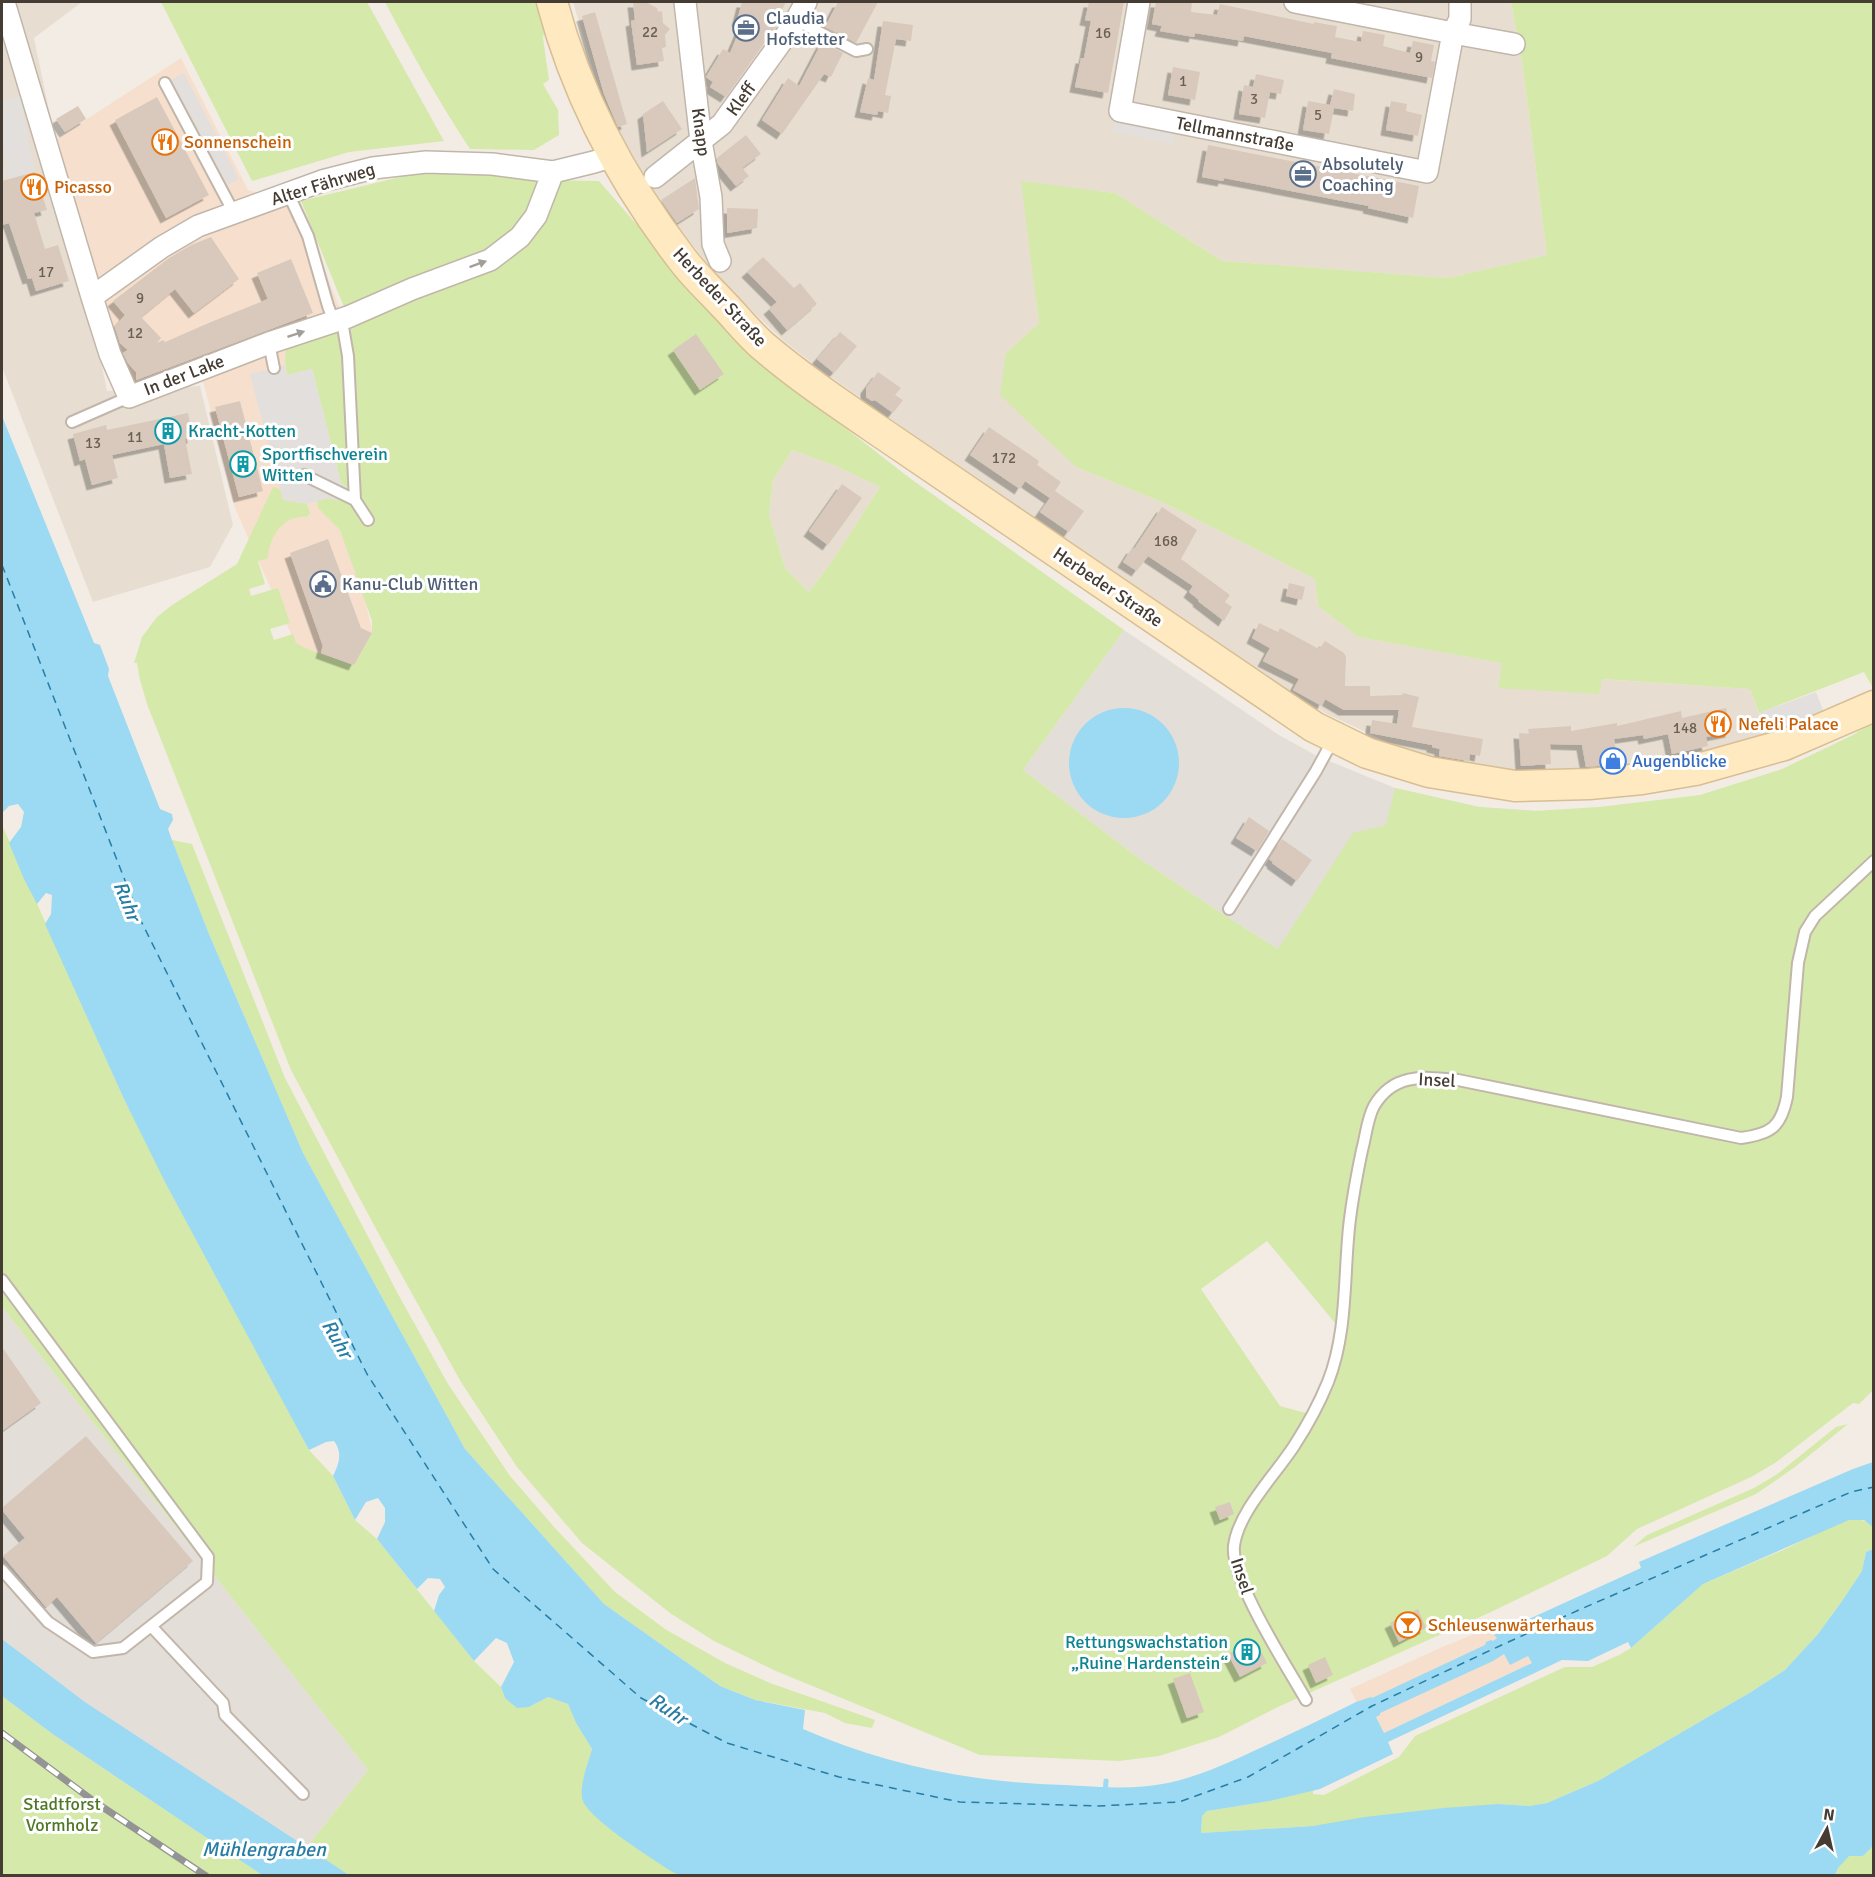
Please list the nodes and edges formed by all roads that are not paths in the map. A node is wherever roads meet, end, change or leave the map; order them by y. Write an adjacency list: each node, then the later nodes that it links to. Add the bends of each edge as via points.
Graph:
1 (4, 2): 20 (street, In der Lake)
2 (552, 2): 14 (main road, Herbeder Straße, via 577,79)
3 (685, 2): 13 (street, Knapp)
4 (1139, 2): 9 (street, Tellmannstraße, via 1120,111 1427,172)
5 (1295, 2): 7 (street)
6 (1460, 2): 9 (street, Tellmannstraße, via 1460,19)
7 (1351, 7): 9 (street)
8 (801, 10): 11 (lane, via 807,26 856,51); 13 (street, Kleff, via 722,124)
9 (1453, 33): 10 (street)
10 (1514, 44)
11 (867, 49)
12 (165, 83): 18 (lane)
13 (701, 141): 16 (street, Kleff); 19 (street, Knapp, via 711,197 713,244)
14 (613, 156): 15 (street, Alter Fährweg); 30 (main road, Herbeder Straße, via 683,261 762,345 873,427)
15 (553, 172): 17 (street, Alter Fährweg, via 492,164 426,162 373,168); 21 (street, In der Lake, one-way to 15, via 490,260 520,237 531,223)
16 (655, 177)
17 (288, 193): 18 (street, Alter Fährweg); 21 (lane, via 308,236 325,298)
18 (234, 213): 20 (street, Alter Fährweg, via 198,226 162,247)
19 (720, 261)
20 (92, 297): 24 (street, In der Lake)
21 (341, 320): 22 (street, In der Lake, one-way to 21); 27 (lane, via 348,356)
22 (269, 342): 23 (lane); 24 (street, In der Lake)
23 (274, 368)
24 (129, 397): 25 (lane)
25 (72, 422)
26 (304, 475): 27 (lane)
27 (355, 500): 28 (lane)
28 (368, 520)
29 (1874, 706): 30 (main road, Herbeder Straße, via 1784,745 1695,770 1589,784 1515,786 1429,772 1367,753)
30 (1334, 737): 32 (lane)
31 (1874, 861): 36 (lane, Insel, via 1815,916 1805,932 1798,963 1784,1113 1766,1133 1741,1138 1437,1078 1401,1081 1374,1106 1360,1158 1348,1236 1344,1310 1328,1382 1294,1445 1244,1516 1234,1546 1240,1580)
32 (1229, 909)
33 (2, 1280): 35 (lane, via 208,1557 207,1582)
34 (2, 1570): 35 (lane, via 48,1623 93,1652 123,1648)
35 (151, 1626): 37 (lane, via 223,1703 225,1715)
36 (1306, 1700)
37 (303, 1794)

